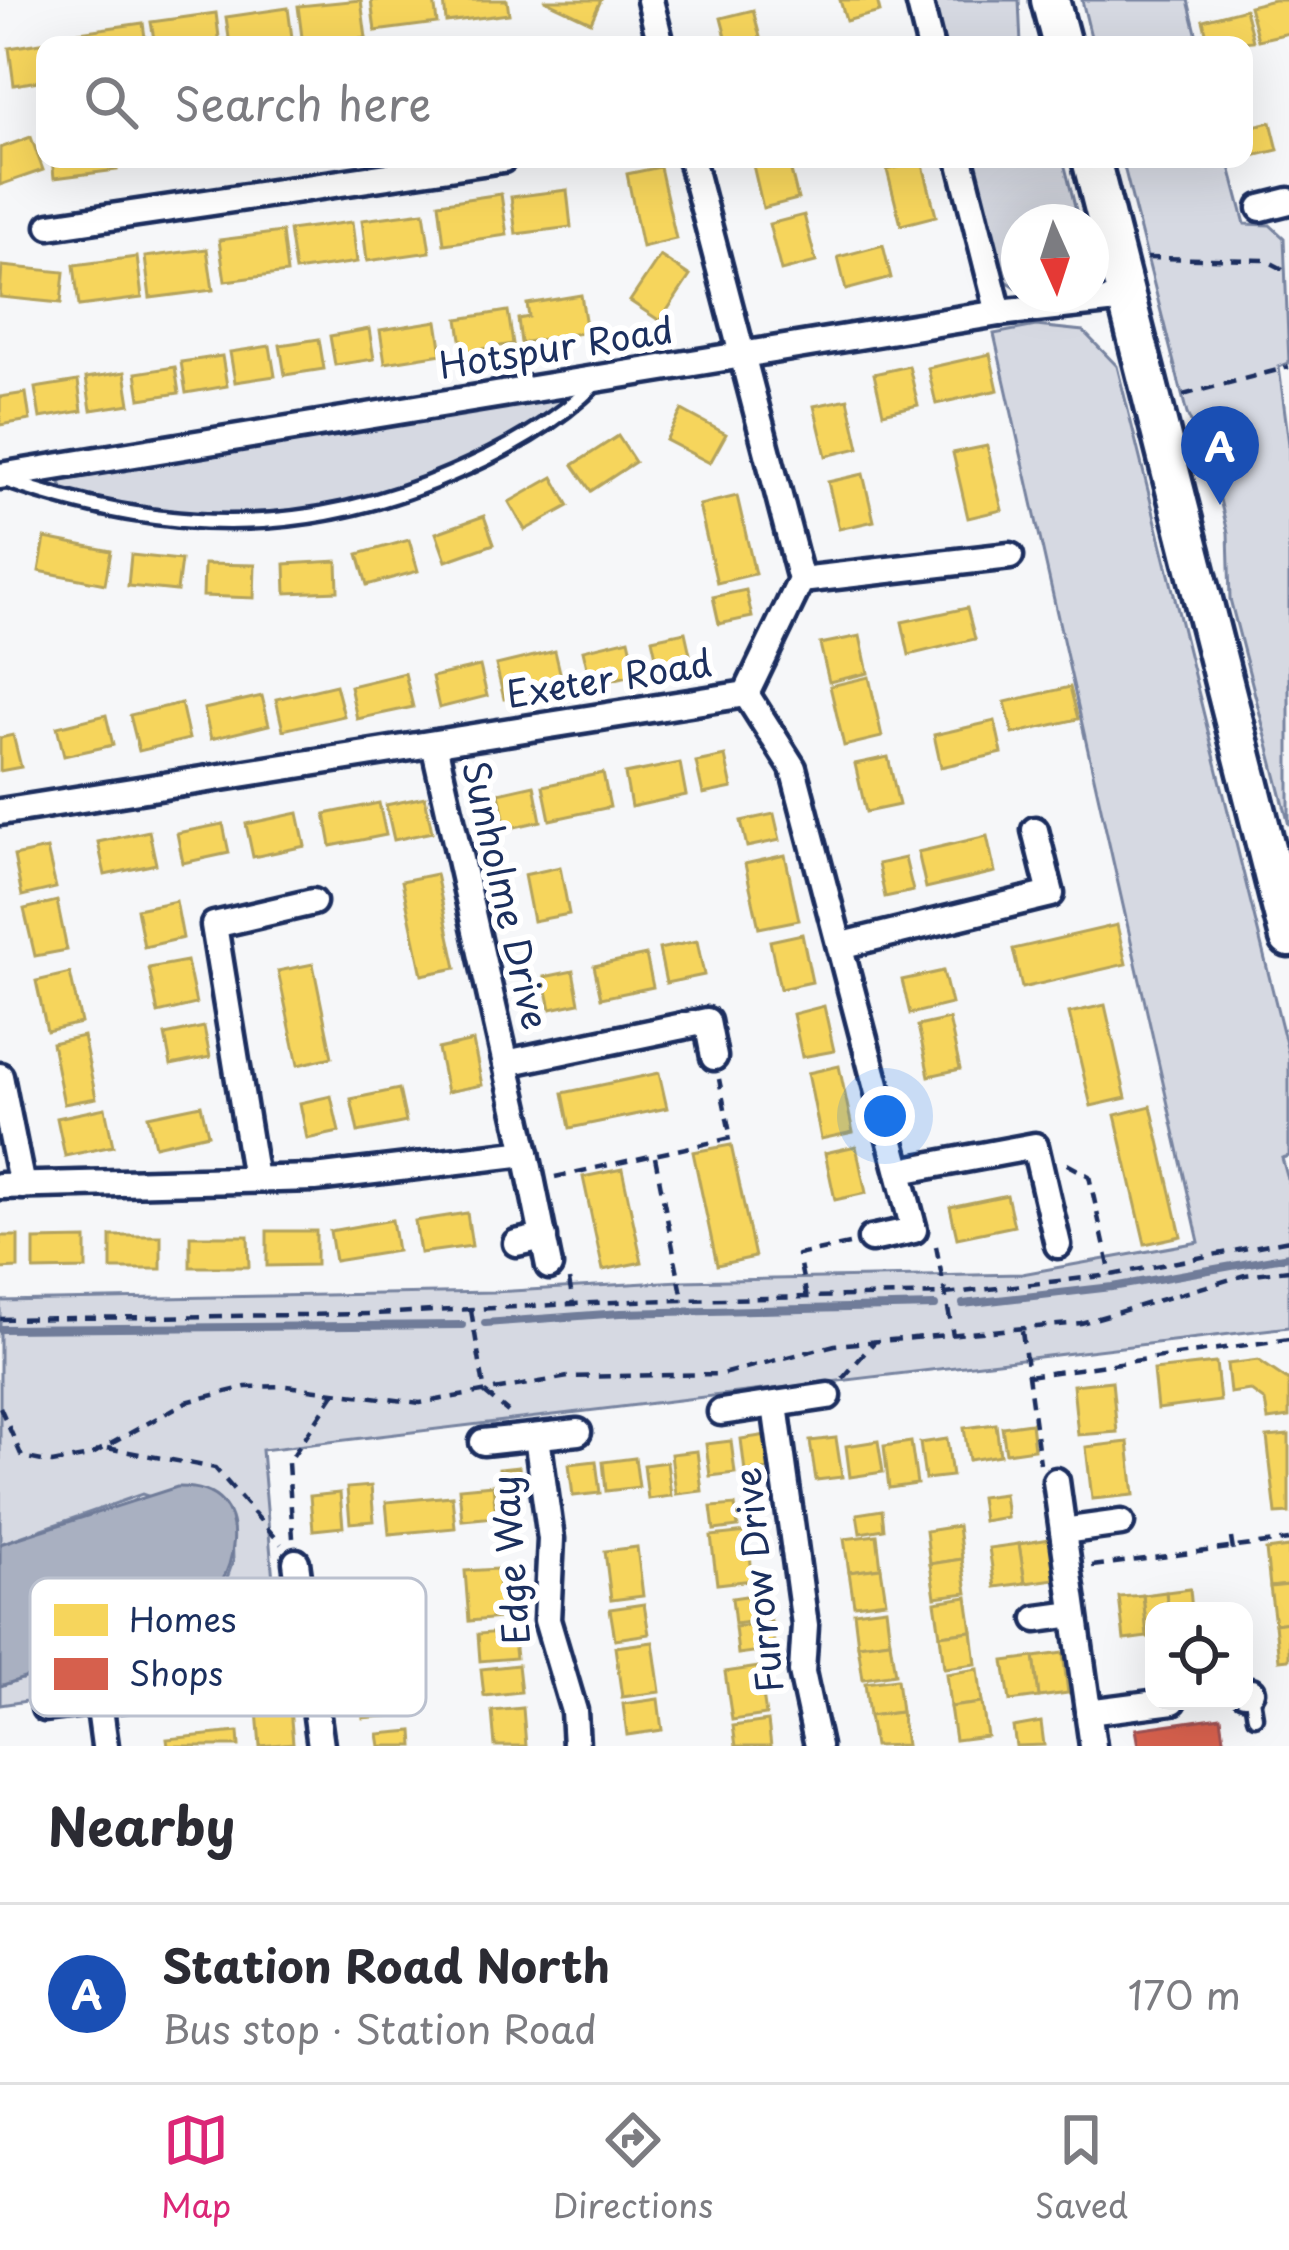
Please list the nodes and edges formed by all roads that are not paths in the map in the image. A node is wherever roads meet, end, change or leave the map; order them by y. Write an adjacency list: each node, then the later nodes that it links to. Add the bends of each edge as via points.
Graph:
1 (650, 0): 4 (street)
2 (919, 0): 5 (street)
3 (1050, 0): 6 (main road)
4 (659, 36)
5 (928, 36)
6 (1059, 36)
7 (442, 168): 13 (street)
8 (693, 168): 16 (street)
9 (962, 168): 15 (street)
10 (1093, 168): 14 (main road)
11 (1289, 201): 12 (street)
12 (1261, 208)
13 (50, 226)
14 (1126, 299): 15 (street, Hotspur Road); 26 (main road)
15 (999, 313): 16 (street, Hotspur Road)
16 (744, 353): 17 (street, Hotspur Road); 20 (street)
17 (602, 376): 18 (street, Hotspur Road); 18 (lane, via 570,408 494,455 326,518 147,518)
18 (0, 477)
19 (1010, 556): 20 (street)
20 (801, 580): 21 (street, Exeter Road)
21 (746, 694): 22 (street, Exeter Road); 27 (street, via 793,768)
22 (434, 744): 23 (street, Exeter Road); 29 (street, Sunholme Drive)
23 (0, 812)
24 (1035, 830): 27 (street, via 1051,894)
25 (313, 902): 33 (street, via 214,925)
26 (1289, 938)
27 (843, 945): 32 (street)
28 (714, 1057): 29 (street, Sunholme Drive, via 707,1021)
29 (506, 1063): 31 (street, Sunholme Drive)
30 (0, 1076): 34 (street)
31 (526, 1153): 33 (street); 35 (street, Sunholme Drive)
32 (900, 1171): 36 (street, via 914,1230); 38 (street, via 1035,1146)
33 (255, 1179): 34 (street)
34 (11, 1186)
35 (544, 1237): 37 (street); 39 (street, Sunholme Drive)
36 (871, 1238)
37 (516, 1243)
38 (1058, 1245)
39 (550, 1266)
40 (828, 1396): 41 (street)
41 (775, 1405): 42 (street); 62 (street, Furrow Drive, via 805,1625 802,1672)
42 (721, 1412)
43 (578, 1432): 44 (street)
44 (536, 1437): 45 (street); 61 (street, Edge Way, via 551,1539 547,1621)
45 (483, 1442)
46 (1056, 1481): 48 (street)
47 (1121, 1523): 48 (street)
48 (1063, 1531): 51 (street)
49 (296, 1562): 50 (street)
50 (298, 1578)
51 (1074, 1614): 52 (street); 55 (street)
52 (1037, 1619)
53 (1145, 1705): 55 (street)
54 (1253, 1710): 58 (lane)
55 (1088, 1712): 63 (street)
56 (101, 1716): 59 (street)
57 (317, 1716): 60 (street)
58 (1255, 1718)
59 (105, 1746)
60 (321, 1746)
61 (576, 1746)
62 (818, 1746)
63 (1093, 1746)

